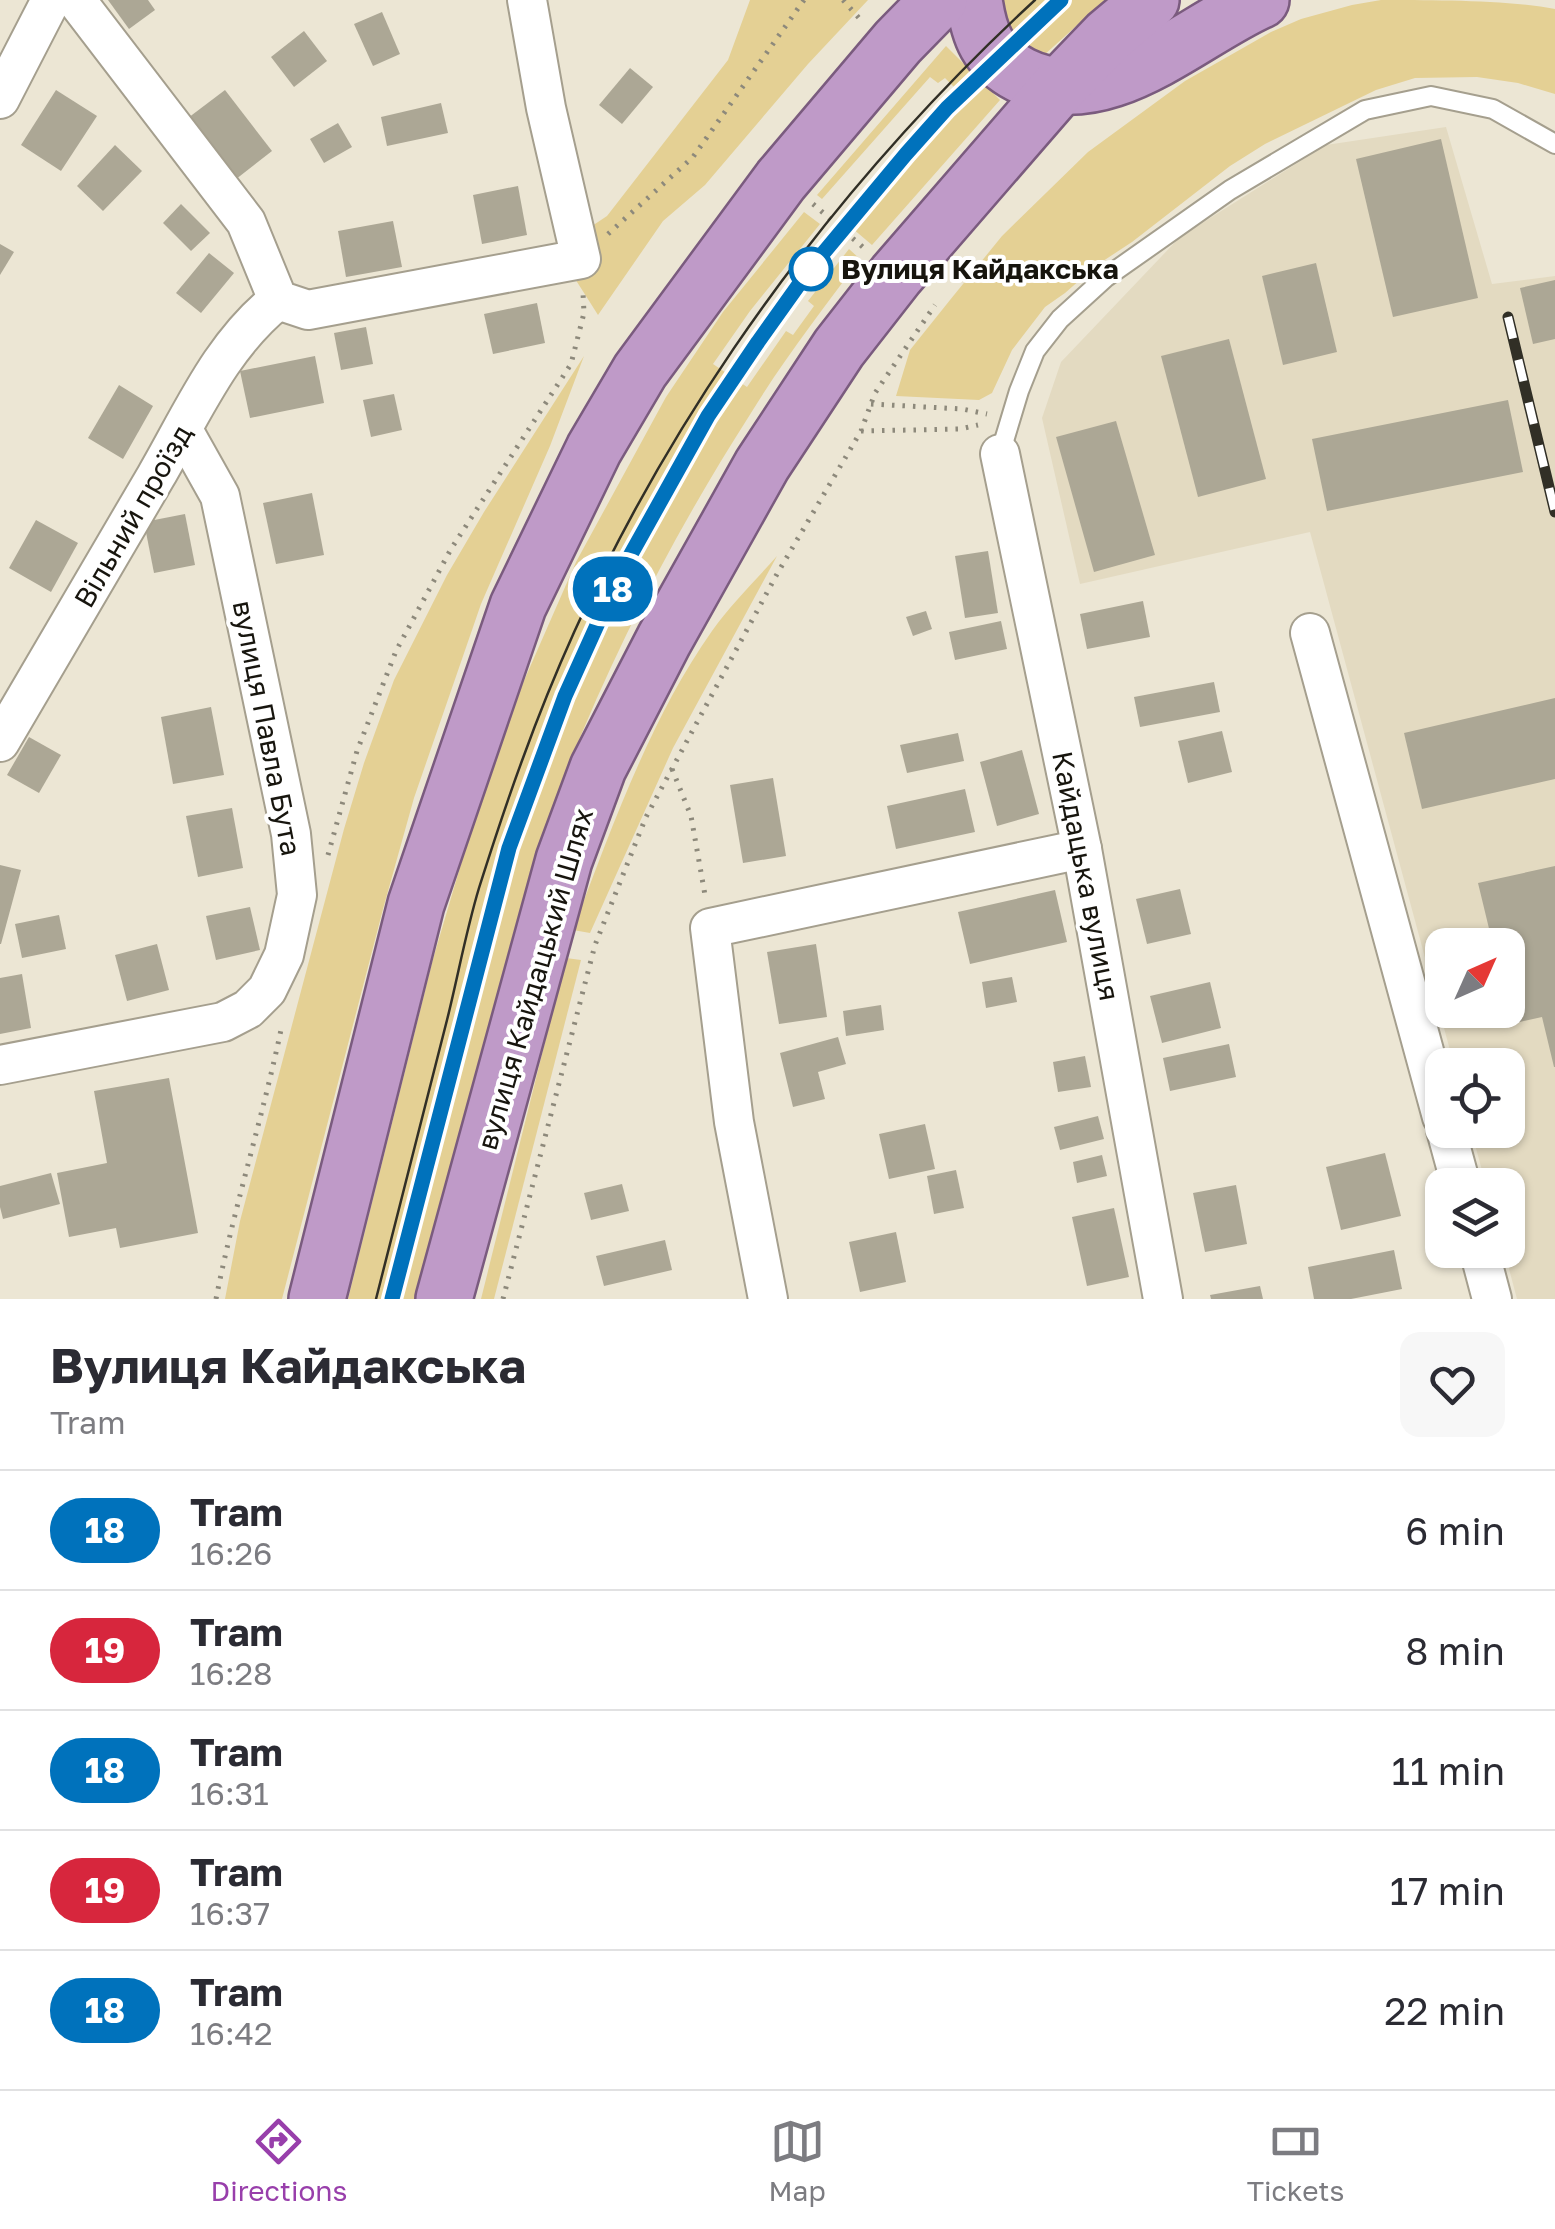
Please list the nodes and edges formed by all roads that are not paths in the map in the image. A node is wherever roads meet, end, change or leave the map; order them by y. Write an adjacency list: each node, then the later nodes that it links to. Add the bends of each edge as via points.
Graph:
1 (51, 0): 9 (street)
2 (76, 0): 11 (street, via 246,222)
3 (527, 0): 11 (street, via 581,259 308,310)
4 (939, 0): 20 (highway, via 780,180 640,370 518,606 416,904)
5 (974, 0): 8 (highway, via 986,46 997,58 1029,79)
6 (1150, 0): 8 (highway, вулиця Кайдацький Шлях)
7 (1261, 0): 8 (highway, via 1151,65)
8 (1059, 87): 21 (highway, вулиця Кайдацький Шлях, via 838,348 762,465 598,768 564,860)
9 (0, 99)
10 (1554, 146): 13 (lane, via 1494,109 1431,96 1365,110 1230,190 1060,319 1035,351)
11 (278, 300): 12 (street, Вільний проїзд, via 219,364)
12 (183, 430): 15 (street, Вільний проїзд); 18 (street, вулиця Павла Бута, via 220,496 291,834 297,895 284,955 268,990 223,1022)
13 (1005, 436): 16 (street, Кайдацька вулиця)
14 (1310, 634): 17 (street)
15 (0, 742)
16 (1082, 849): 22 (street, via 710,928 734,1122); 23 (street, Кайдацька вулиця)
17 (1425, 1055)
18 (0, 1064)
19 (1484, 1268): 24 (street)
20 (317, 1299)
21 (444, 1299)
22 (768, 1299)
23 (1163, 1299)
24 (1492, 1299)

